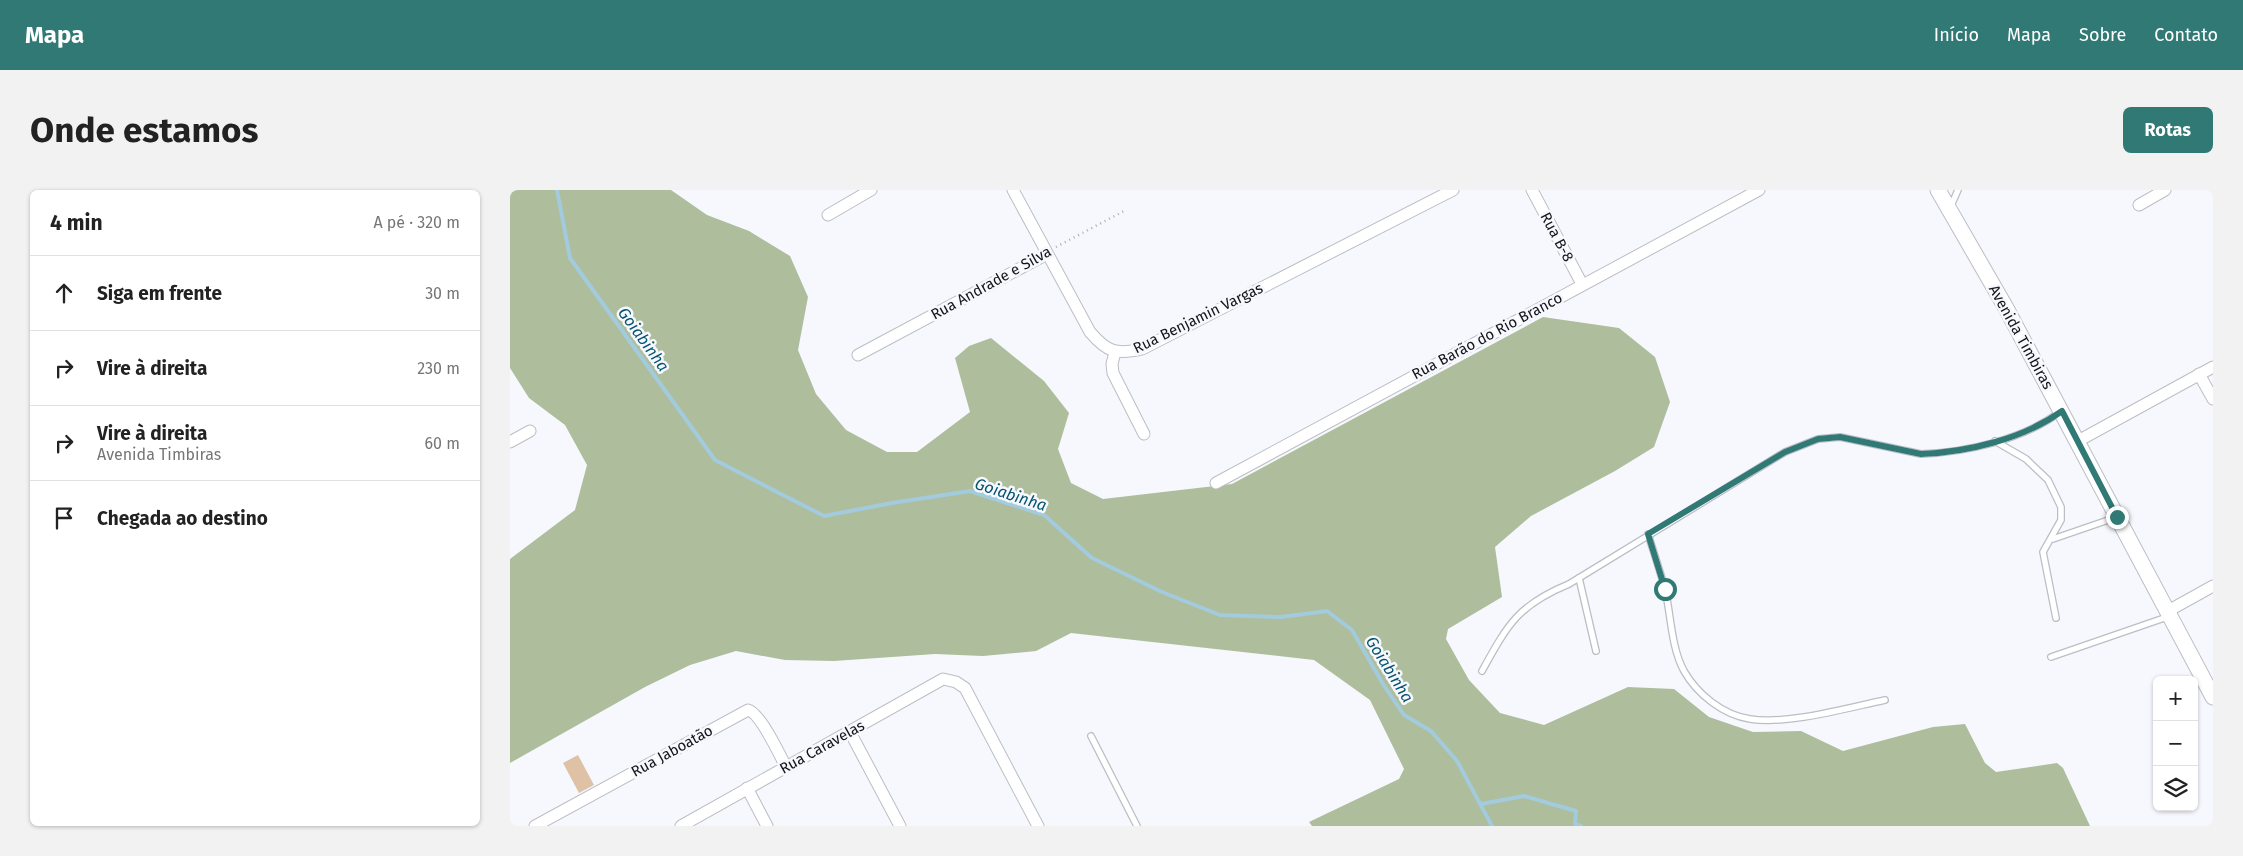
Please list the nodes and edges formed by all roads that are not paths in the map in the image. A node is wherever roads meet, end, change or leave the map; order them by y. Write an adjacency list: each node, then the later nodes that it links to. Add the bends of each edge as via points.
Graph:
1 (871, 190): 11 (street)
2 (1013, 190): 12 (street, Rua Benjamin Vargas)
3 (1453, 190): 14 (street, Rua Benjamin Vargas, via 1142,349)
4 (1532, 190): 13 (street, Rua B-8)
5 (1759, 190): 13 (street, Rua Barão do Rio Branco)
6 (1938, 190): 10 (street, Avenida Timbiras)
7 (1958, 190): 10 (lane)
8 (2165, 190): 9 (street)
9 (2139, 206)
10 (1949, 210): 19 (street, Avenida Timbiras)
11 (828, 215)
12 (1047, 254): 14 (street, Rua Benjamin Vargas, via 1090,332 1101,345); 15 (street, Rua Andrade e Silva)
13 (1582, 284): 25 (street, Rua Barão do Rio Branco)
14 (1115, 352): 21 (street, via 1113,373)
15 (858, 355)
16 (2213, 367): 17 (street)
17 (2200, 374): 18 (street); 23 (street)
18 (2213, 399)
19 (2062, 411): 22 (lane, via 2027,431); 23 (street, Avenida Timbiras)
20 (530, 432): 24 (street)
21 (1144, 434)
22 (1995, 441): 27 (lane, via 1921,454 1840,437 1818,439 1785,452); 28 (lane, via 2026,459 2048,480 2061,507 2061,520)
23 (2078, 441): 26 (street, Avenida Timbiras)
24 (510, 442)
25 (1216, 483)
26 (2117, 517): 28 (lane); 31 (street, Avenida Timbiras)
27 (1648, 534): 29 (lane); 37 (lane, via 1665,589 1683,670 1698,691 1722,709 1749,719 1797,718)
28 (2052, 539): 32 (lane, via 2043,552)
29 (1578, 578): 33 (lane); 35 (lane, via 1526,606 1501,636)
30 (2213, 586): 31 (street)
31 (2169, 614): 34 (lane); 36 (street, Avenida Timbiras)
32 (2056, 618)
33 (1596, 651)
34 (2051, 657)
35 (1482, 671)
36 (2213, 697)
37 (1885, 700)
38 (850, 732): 40 (street, Rua Caravelas); 45 (street); 46 (street, Rua Caravelas, via 944,679 956,682 965,688)
39 (1091, 736): 47 (lane)
40 (786, 767): 41 (street, Rua Caravelas); 42 (street, Rua Jaboatão, via 759,718 748,710)
41 (747, 788): 43 (street, Rua Caravelas); 44 (street)
42 (535, 826)
43 (681, 826)
44 (767, 826)
45 (900, 826)
46 (1038, 826)
47 (1137, 826)

